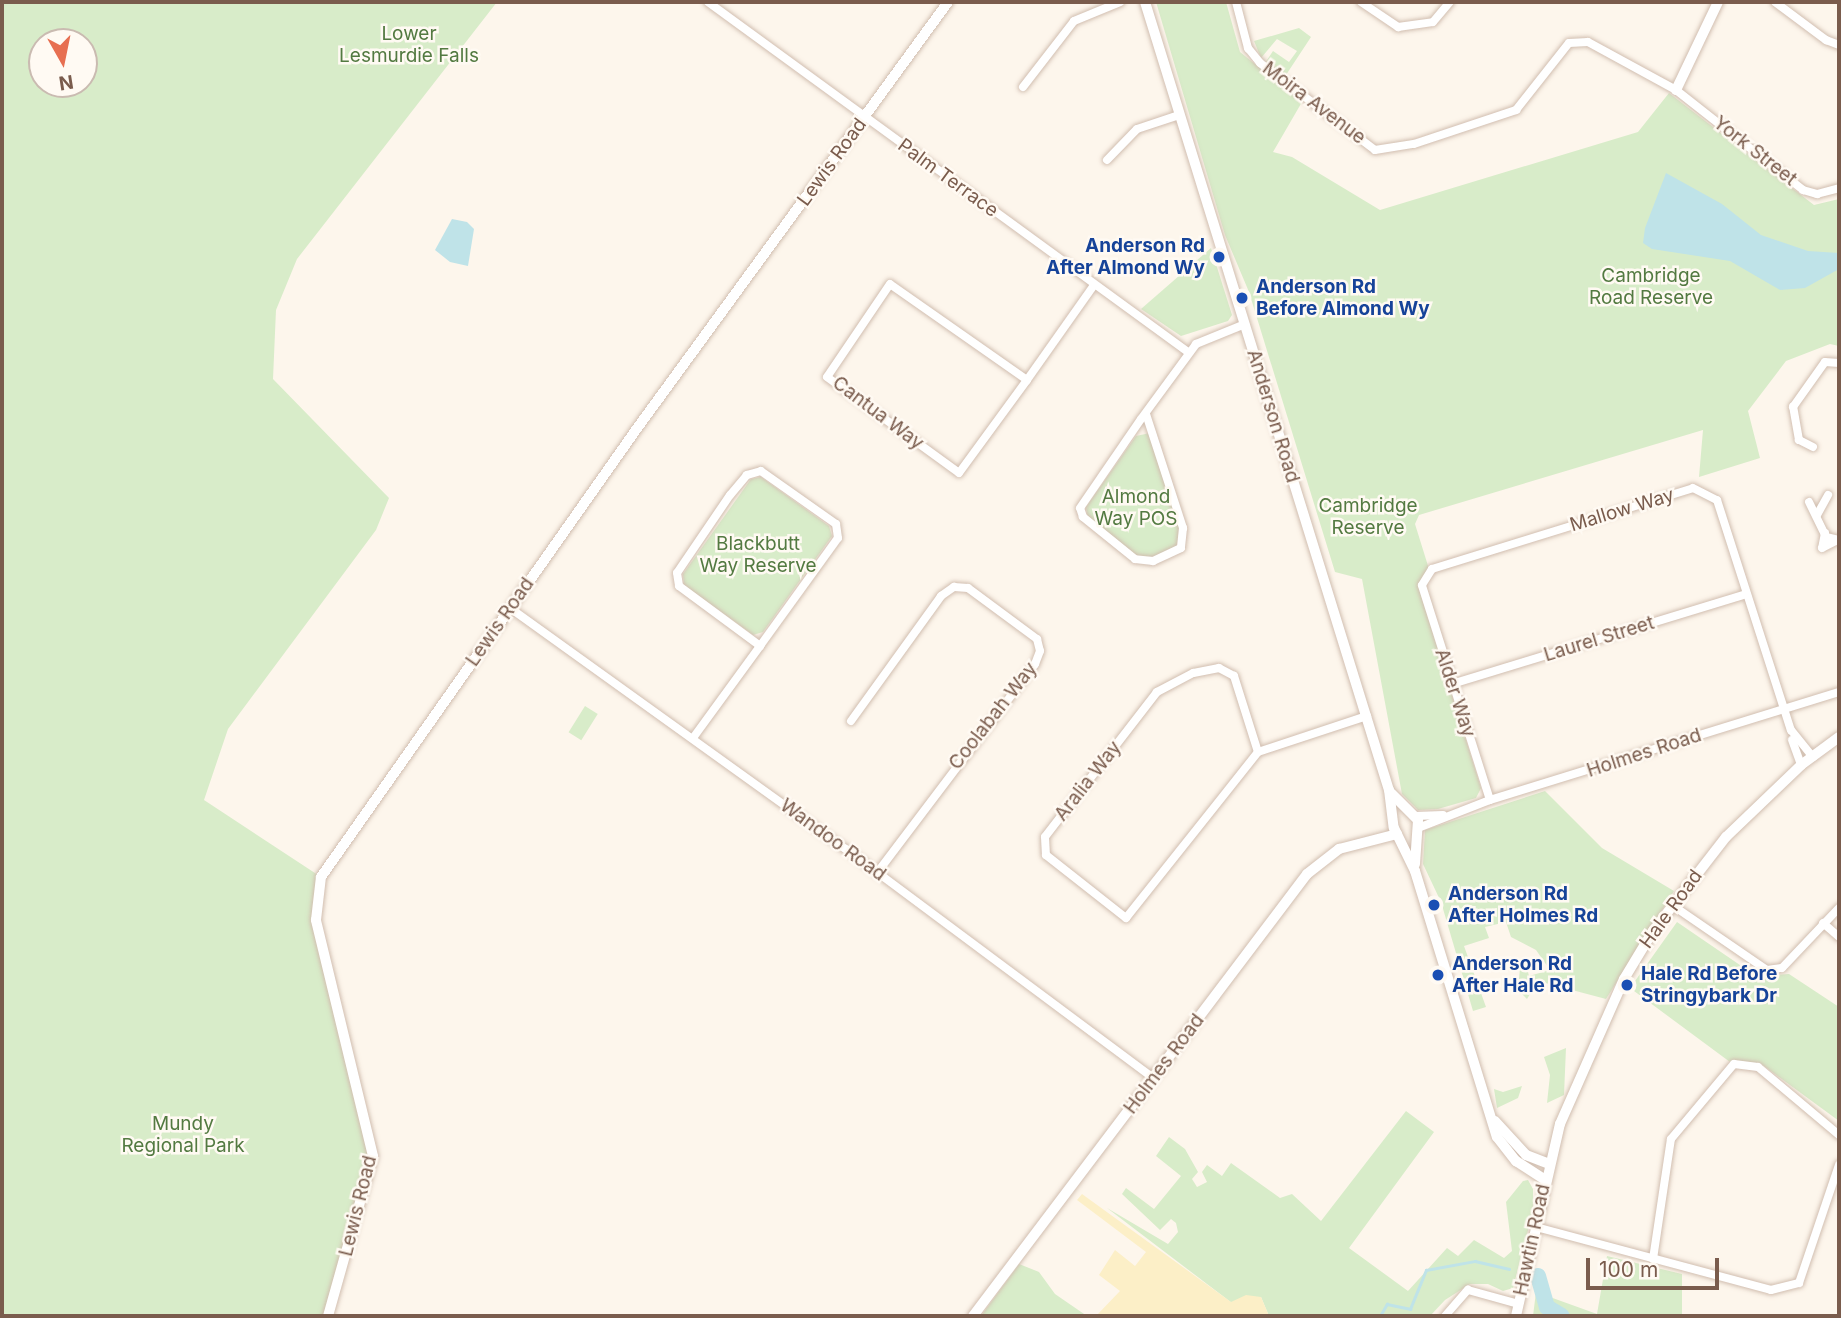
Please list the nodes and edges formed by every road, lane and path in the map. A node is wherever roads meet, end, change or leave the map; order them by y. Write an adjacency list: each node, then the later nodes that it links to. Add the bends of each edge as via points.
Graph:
1 (709, 2): 14 (street, Palm Terrace)
2 (948, 2): 14 (street, Lewis Road)
3 (1120, 2): 11 (street, via 1074,21)
4 (1144, 2): 13 (street, Anderson Road)
5 (1236, 2): 12 (street, Moira Avenue, via 1248,48 1260,64 1376,150 1414,144 1516,110 1569,43 1588,42)
6 (1361, 2): 7 (street, via 1398,27 1433,22)
7 (1450, 2)
8 (1718, 2): 12 (street)
9 (1775, 2): 10 (street)
10 (1839, 45)
11 (1023, 87)
12 (1676, 90): 16 (street, York Street, via 1803,190 1816,194)
13 (1179, 115): 15 (street, via 1138,129); 18 (street, Anderson Road)
14 (865, 117): 17 (street, Palm Terrace); 30 (street, Lewis Road)
15 (1107, 160)
16 (1839, 188)
17 (1094, 285): 19 (street, Palm Terrace); 21 (street, Cantua Way)
18 (1245, 324): 19 (street, via 1203,338); 35 (street, Anderson Road)
19 (1188, 352): 22 (street)
20 (1839, 363): 23 (street, via 1825,362 1792,411 1799,440)
21 (1027, 380): 21 (street, Cantua Way, via 959,473 827,377 890,284)
22 (1146, 414): 22 (street, via 1080,508 1083,517 1135,559 1153,561 1181,548 1183,528)
23 (1812, 447)
24 (1828, 495): 26 (street)
25 (1809, 502): 26 (street)
26 (1817, 514): 27 (street, via 1825,533)
27 (1838, 540)
28 (1422, 585): 29 (street, Mallow Way, via 1432,569 1693,488 1717,500); 32 (street, Alder Way)
29 (1746, 594): 32 (street, Laurel Street); 34 (street, Mallow Way)
30 (510, 608): 39 (street, Wandoo Road); 66 (street, Lewis Road, via 317,887 316,920 373,1156)
31 (760, 646): 31 (street, via 838,538 836,524 761,471 747,475 730,495 677,573 679,586); 39 (street)
32 (1451, 684): 44 (street, Alder Way)
33 (1839, 692): 34 (street, Holmes Road)
34 (1783, 709): 37 (street, Mallow Way); 44 (street, Holmes Road)
35 (1367, 716): 40 (street); 43 (street, Anderson Road)
36 (851, 721): 52 (street, Coolabah Way, via 941,596 954,587 968,588 1039,643 1035,664)
37 (1791, 730): 41 (street, Mallow Way); 42 (street, Mallow Way)
38 (1839, 737): 41 (main road, Hale Road)
39 (693, 738): 52 (street, Wandoo Road)
40 (1258, 752): 40 (street, Aralia Way, via 1126,918 1046,855 1045,836 1157,692 1193,673 1219,668 1234,676)
41 (1812, 757): 42 (main road, Hale Road)
42 (1801, 765): 53 (main road, Hale Road, via 1726,837)
43 (1389, 790): 45 (street, Anderson Road); 47 (street, Anderson Road)
44 (1490, 800): 46 (street, Holmes Road)
45 (1410, 814): 46 (street, Holmes Road); 47 (street); 48 (street, Anderson Road)
46 (1450, 814): 48 (street, Holmes Road)
47 (1394, 822): 49 (street, Anderson Road); 50 (street, Holmes Road)
48 (1418, 829): 49 (street, via 1408,837); 51 (street, Anderson Road)
49 (1398, 835): 50 (street, Holmes Road); 51 (street, Anderson Road)
50 (1375, 837): 57 (street, Holmes Road, via 1339,849 1307,874)
51 (1415, 871): 58 (street, Anderson Road)
52 (877, 873): 57 (street, Wandoo Road)
53 (1672, 905): 55 (street, via 1767,970 1782,968); 60 (main road, Hale Road, via 1623,979 1595,1037)
54 (1839, 908): 55 (street)
55 (1823, 923): 56 (street)
56 (1839, 937)
57 (1153, 1078): 67 (street, Holmes Road)
58 (1492, 1118): 60 (street, Anderson Road, via 1526,1155); 62 (street, Anderson Road, via 1508,1153)
59 (1839, 1135): 64 (street, via 1758,1067 1734,1064 1671,1139)
60 (1549, 1164): 62 (main road, Hawtin Road)
61 (1839, 1165): 64 (street, via 1799,1283 1771,1290)
62 (1545, 1180): 63 (main road, Hawtin Road)
63 (1536, 1227): 64 (street); 65 (main road, Hawtin Road)
64 (1653, 1259)
65 (1519, 1304): 68 (street, via 1468,1290); 69 (main road, Hawtin Road)
66 (328, 1316)
67 (973, 1316)
68 (1445, 1316)
69 (1516, 1316)

